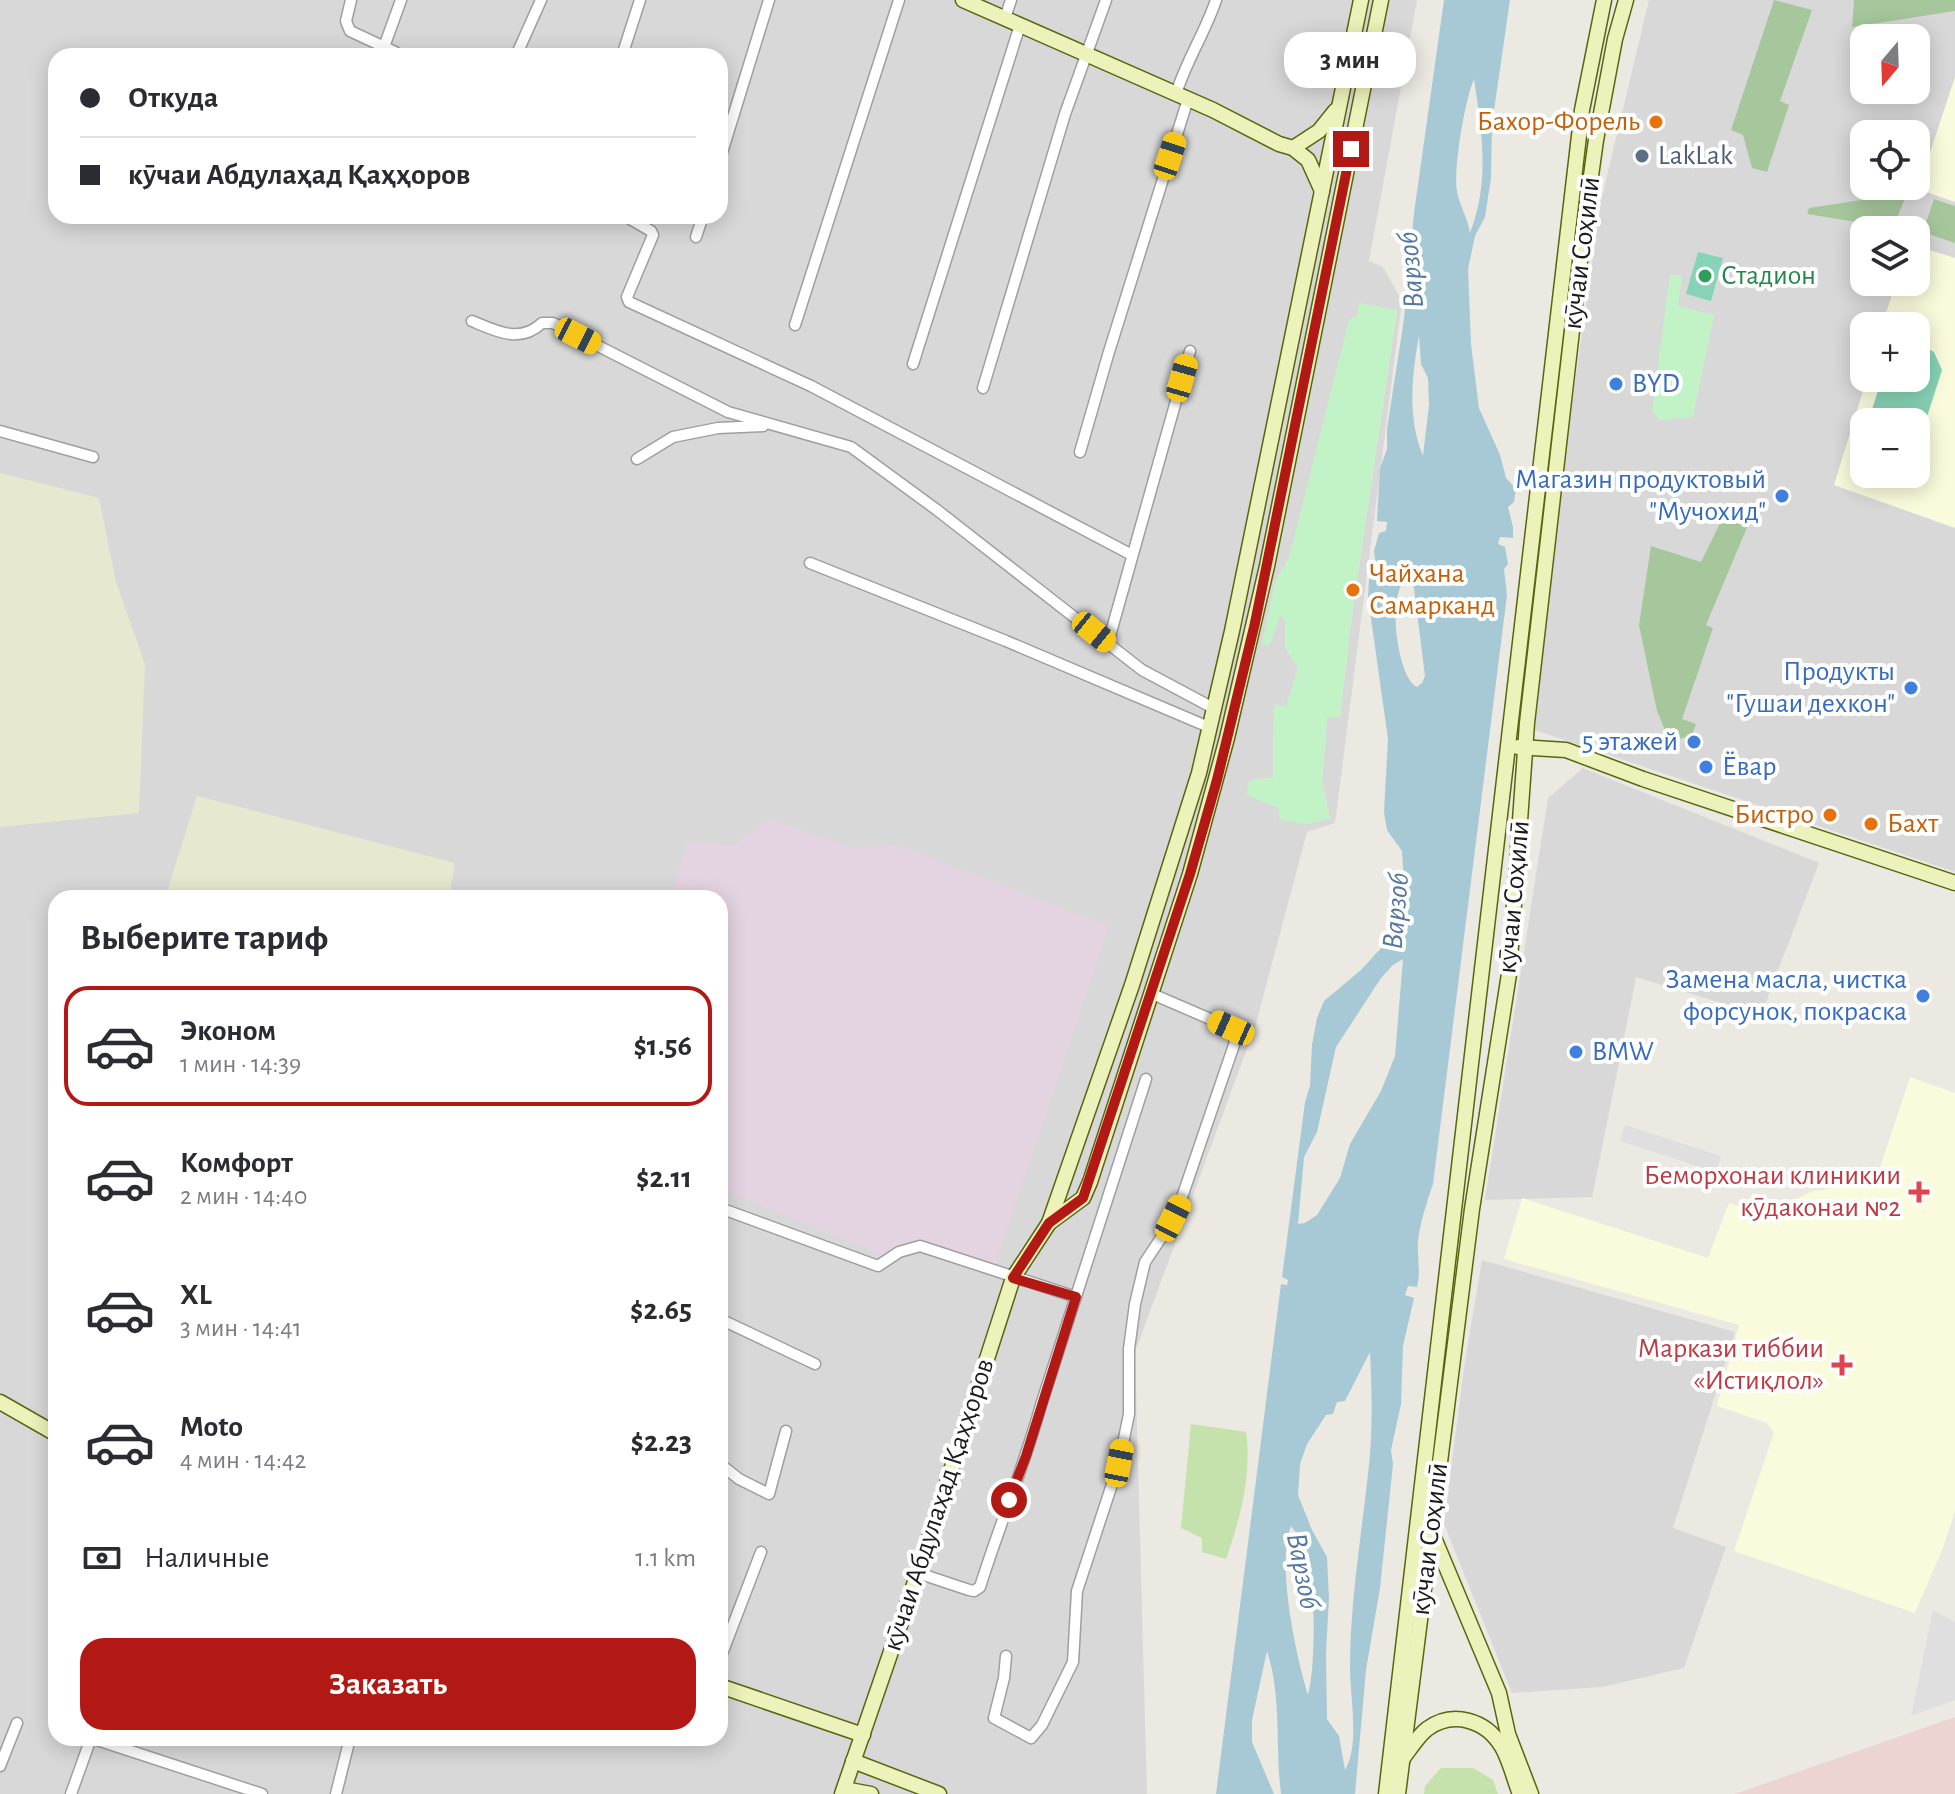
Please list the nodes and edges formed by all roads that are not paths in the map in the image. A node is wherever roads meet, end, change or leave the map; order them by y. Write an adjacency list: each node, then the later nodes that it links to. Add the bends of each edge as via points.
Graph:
1 (351, 0): 17 (street, via 346,21 350,31)
2 (401, 0): 17 (street)
3 (541, 0): 18 (street)
4 (640, 0): 19 (street)
5 (769, 0): 23 (street)
6 (899, 0): 30 (street)
7 (963, 0): 15 (main road)
8 (1011, 0): 15 (street)
9 (1106, 0): 20 (street)
10 (1216, 0): 21 (street, via 1184,68)
11 (1361, 0): 22 (main road, кӯчаи Абдулаҳад Қаҳҳоров)
12 (1381, 0): 49 (main road, кӯчаи Абдулаҳад Қаҳҳоров, via 1255,623 1217,780)
13 (1604, 0): 45 (main road, via 1582,110)
14 (1626, 0): 44 (main road, кӯчаи Соҳилӣ, via 1584,226)
15 (1005, 18): 16 (main road)
16 (1020, 25): 20 (main road); 32 (street)
17 (384, 47)
18 (520, 48)
19 (625, 48)
20 (1086, 55): 21 (main road); 33 (street)
21 (1182, 96): 24 (main road); 36 (street)
22 (1338, 107): 24 (main road, via 1319,131); 25 (main road, кӯчаи Абдулаҳад Қаҳҳоров)
23 (728, 133)
24 (1293, 148): 25 (main road, via 1308,160)
25 (1323, 192): 42 (main road, кӯчаи Абдулаҳад Қаҳҳоров)
26 (639, 224): 39 (street, via 653,235 629,302 811,386)
27 (700, 224): 28 (street)
28 (696, 237)
29 (472, 321): 34 (street, via 513,335 553,323 728,412)
30 (795, 325)
31 (1190, 351): 39 (street)
32 (913, 364)
33 (983, 388)
34 (777, 426): 38 (street, via 718,428 673,437); 41 (street, via 851,447)
35 (0, 431): 37 (street)
36 (1080, 452)
37 (93, 457)
38 (637, 459)
39 (1132, 555): 41 (street)
40 (810, 563): 43 (street)
41 (1108, 643): 42 (street, via 1142,670)
42 (1215, 709): 43 (main road, кӯчаи Абдулаҳад Қаҳҳоров)
43 (1211, 728): 52 (main road, кӯчаи Абдулаҳад Қаҳҳоров, via 1132,985)
44 (1527, 747): 45 (main road); 46 (main road, via 1566,750); 48 (main road, кӯчаи Соҳилӣ)
45 (1509, 748): 47 (main road)
46 (1955, 883)
47 (1488, 935): 48 (main road); 81 (main road)
48 (1513, 937): 61 (main road, кӯчаи Соҳилӣ)
49 (1150, 993): 52 (main road, кӯчаи Абдулаҳад Қаҳҳоров, via 1083,1198); 65 (street, via 1231,1028 1235,1042 1180,1203 1145,1262 1129,1349 1129,1414 1119,1463 1077,1591 1073,1662 1031,1738 994,1718)
50 (1146, 1079): 54 (street)
51 (728, 1211): 53 (street, via 878,1266 920,1246)
52 (1049, 1223): 53 (main road, кӯчаи Абдулаҳад Қаҳҳоров)
53 (1013, 1278): 54 (street); 63 (main road, кӯчаи Абдулаҳад Қаҳҳоров)
54 (1076, 1297): 63 (street, via 980,1587 969,1590)
55 (728, 1323): 56 (street)
56 (815, 1364)
57 (0, 1402): 58 (main road)
58 (48, 1429)
59 (786, 1431): 60 (street, via 769,1494)
60 (728, 1470)
61 (1431, 1532): 72 (main road, кӯчаи Соҳилӣ); 84 (main road, via 1499,1693)
62 (761, 1552): 64 (street)
63 (918, 1573): 68 (main road, кӯчаи Абдулаҳад Қаҳҳоров)
64 (728, 1638)
65 (1006, 1656)
66 (728, 1689): 68 (main road)
67 (17, 1723): 74 (street)
68 (863, 1735): 73 (main road, кӯчаи Абдулаҳад Қаҳҳоров)
69 (88, 1746): 76 (street)
70 (115, 1746): 77 (street)
71 (348, 1746): 78 (street)
72 (1403, 1758): 82 (main road, кӯчаи Соҳилӣ); 83 (main road, via 1425,1730 1446,1720 1468,1720 1487,1728 1502,1747)
73 (853, 1761): 75 (main road, кӯчаи Абдулаҳад Қаҳҳоров); 80 (main road)
74 (0, 1766)
75 (843, 1791): 79 (main road)
76 (71, 1794)
77 (262, 1794)
78 (336, 1794)
79 (871, 1794)
80 (939, 1794)
81 (1386, 1794)
82 (1398, 1794)
83 (1520, 1794)
84 (1531, 1794)

